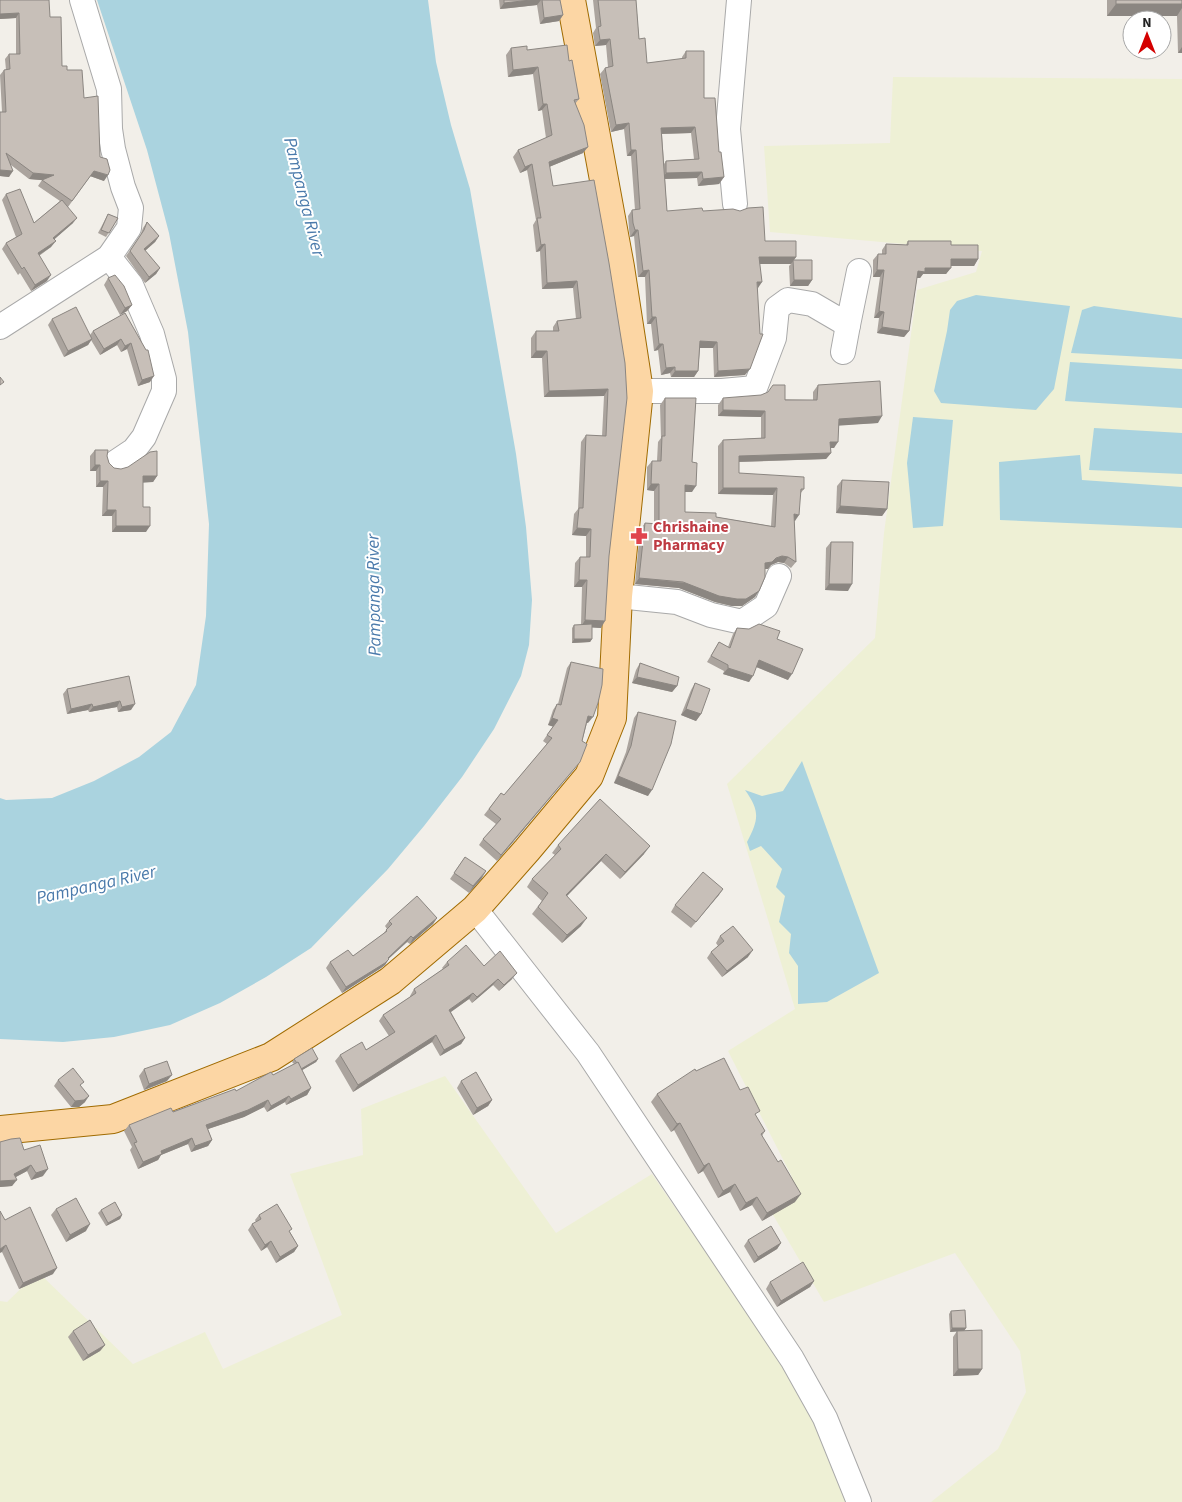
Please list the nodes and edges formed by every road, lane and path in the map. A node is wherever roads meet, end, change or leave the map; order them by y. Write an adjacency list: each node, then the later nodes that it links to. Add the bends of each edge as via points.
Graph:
1 (82, 0): 5 (street, via 109,89 113,149 131,208 129,228)
2 (571, 0): 10 (main road, via 620,267)
3 (739, 0): 4 (street, via 728,129)
4 (735, 204)
5 (109, 256): 8 (street); 11 (street, via 131,285 152,334 164,379 164,391 144,437 134,450)
6 (859, 271): 7 (street)
7 (848, 325): 9 (street); 10 (street, via 812,304 788,300 777,308 774,338 755,388)
8 (0, 327)
9 (843, 352)
10 (639, 391): 13 (main road)
11 (116, 462)
12 (779, 576): 13 (street, via 766,606 742,622 677,602)
13 (618, 596): 14 (main road, via 612,718 588,776)
14 (475, 909): 15 (main road, via 390,982 271,1058 113,1119); 16 (street, via 588,1053 792,1359 825,1418)
15 (0, 1130)
16 (859, 1502)

